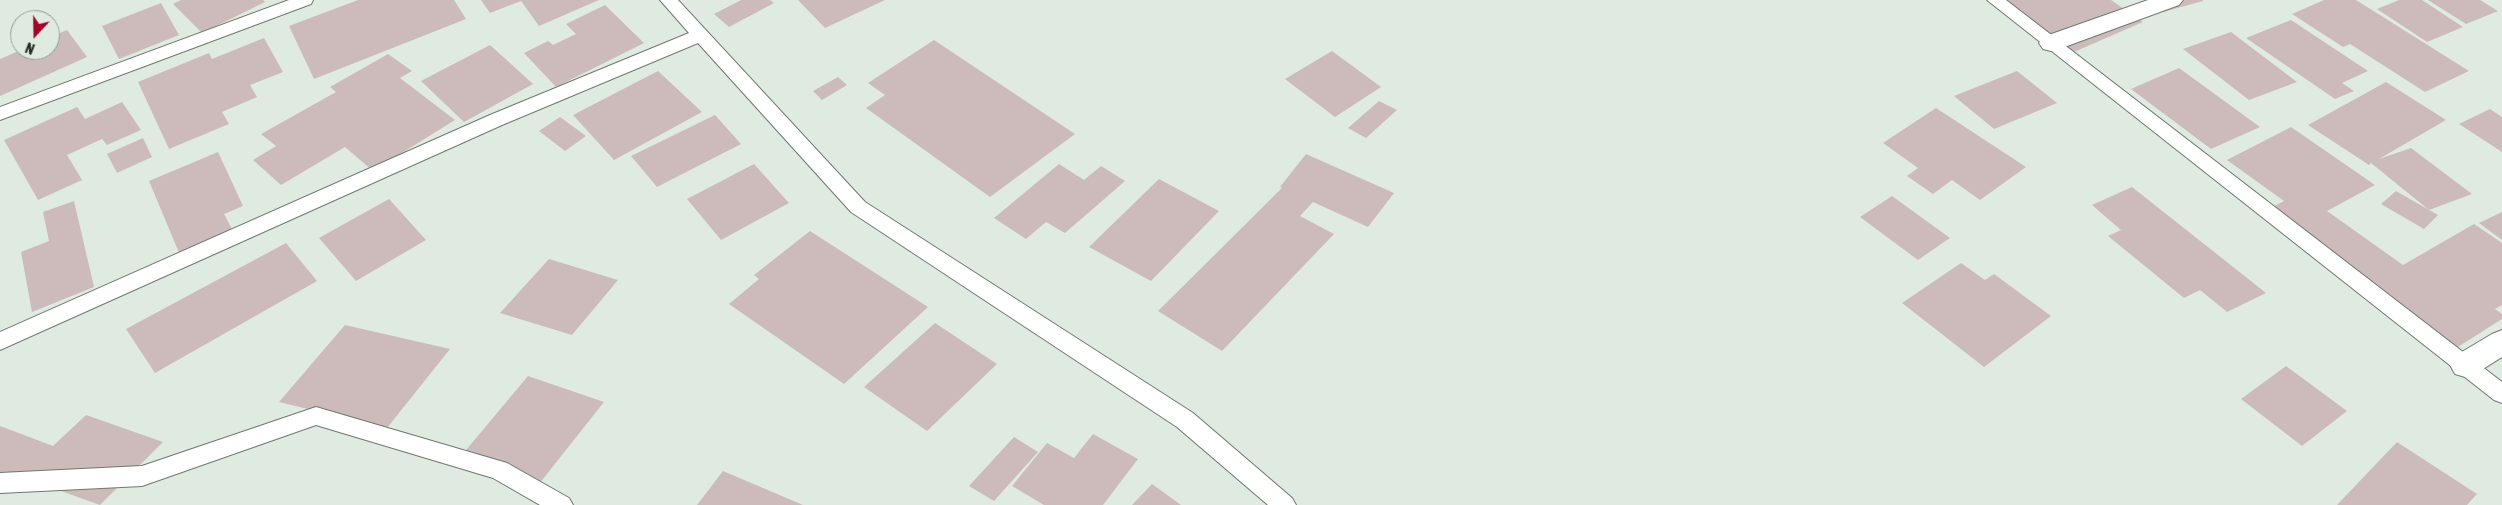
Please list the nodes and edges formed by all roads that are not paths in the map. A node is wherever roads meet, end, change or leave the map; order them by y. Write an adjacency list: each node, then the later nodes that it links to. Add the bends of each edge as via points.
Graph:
1 (305, 0): 7 (lane)
2 (668, 0): 5 (lane)
3 (1995, 0): 6 (lane)
4 (2171, 0): 6 (street)
5 (701, 34): 8 (lane, via 496,120); 14 (lane, via 858,207 1186,420)
6 (2051, 43): 10 (lane)
7 (0, 114)
8 (0, 341)
9 (2502, 342): 10 (street)
10 (2465, 365): 11 (lane)
11 (2502, 394)
12 (0, 483): 13 (lane, via 142,476 316,416 499,470)
13 (561, 505)
14 (1284, 505)

